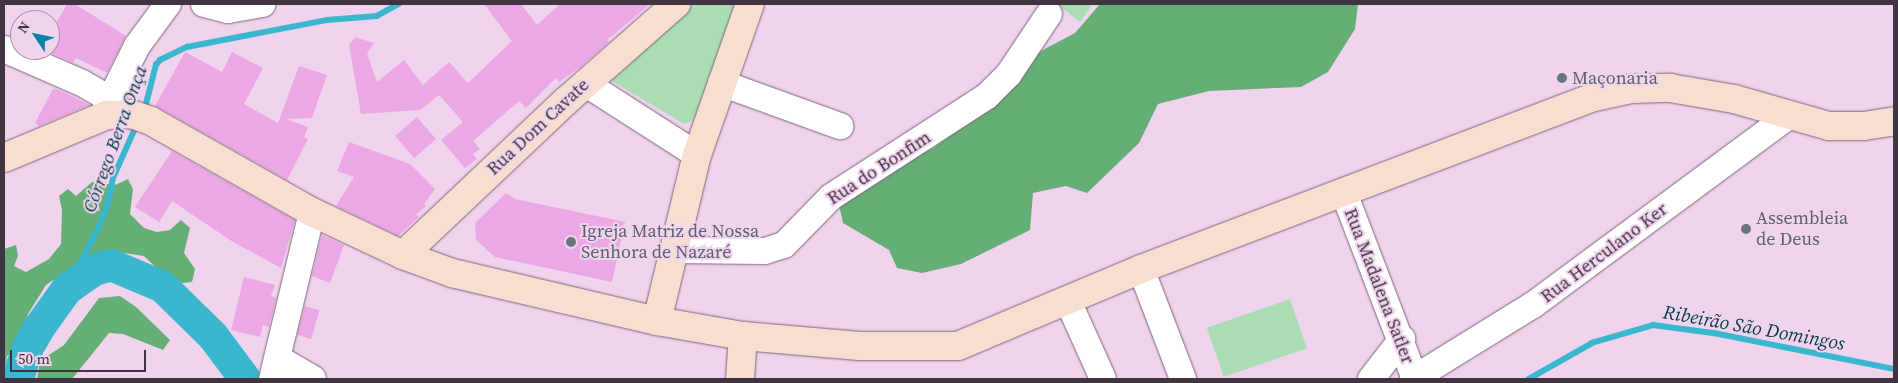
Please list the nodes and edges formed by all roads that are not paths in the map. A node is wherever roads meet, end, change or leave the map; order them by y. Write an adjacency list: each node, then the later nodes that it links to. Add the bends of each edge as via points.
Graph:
1 (168, 4): 10 (street, via 137,46)
2 (204, 4): 3 (street, via 228,10)
3 (262, 4)
4 (750, 4): 9 (main road)
5 (673, 5): 8 (main road, Rua Dom Cavate)
6 (1049, 14): 18 (street, Rua do Bonfim, via 1009,74 987,96 831,197 784,245 765,251)
7 (4, 49): 10 (street, via 82,83)
8 (585, 83): 14 (street); 19 (main road, Rua Dom Cavate)
9 (721, 83): 13 (street); 14 (main road)
10 (128, 113): 15 (main road, via 92,121); 17 (main road)
11 (1788, 116): 12 (main road, via 1829,126 1864,126); 16 (main road, via 1700,92 1633,89 1594,97); 31 (street, Rua Herculano Ker, via 1533,305)
12 (1894, 121)
13 (840, 126)
14 (697, 155): 18 (main road)
15 (4, 158)
16 (1344, 193): 20 (main road); 24 (street, Rua Madalena Satler)
17 (312, 212): 19 (main road); 25 (street)
18 (674, 250): 22 (main road)
19 (403, 255): 22 (main road, via 452,273)
20 (1141, 269): 21 (main road); 29 (street)
21 (1068, 301): 23 (main road, via 958,346 860,346); 28 (street)
22 (657, 320): 23 (main road)
23 (743, 336): 27 (main road)
24 (1402, 339): 30 (street); 31 (street, Rua Madalena Satler)
25 (275, 370): 26 (street)
26 (313, 379)
27 (740, 379)
28 (1103, 379)
29 (1183, 379)
30 (1371, 379)
31 (1414, 379)

